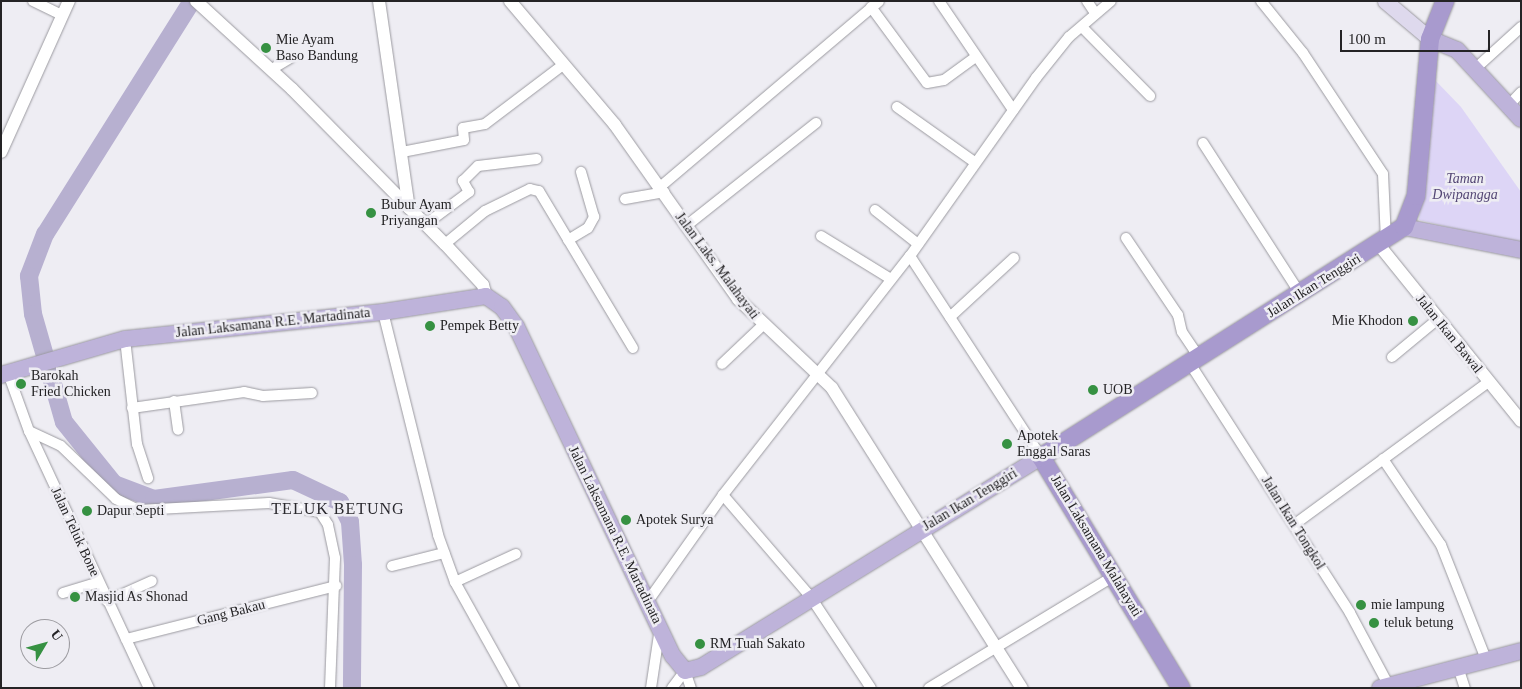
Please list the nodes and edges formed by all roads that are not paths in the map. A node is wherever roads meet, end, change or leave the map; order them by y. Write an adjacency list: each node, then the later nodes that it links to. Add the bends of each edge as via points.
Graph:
1 (33, 1): 14 (street)
2 (69, 1): 14 (street)
3 (196, 1): 22 (street, Jalan Laksamana R.E. Martadinata)
4 (380, 1): 31 (street)
5 (510, 1): 20 (street, Jalan Laks. Malahayati)
6 (939, 1): 18 (street)
7 (1087, 1): 13 (street)
8 (1111, 1): 13 (street)
9 (1261, 1): 45 (street, via 1303,53 1383,174)
10 (1385, 1): 17 (main road)
11 (1445, 1): 17 (highway)
12 (875, 4): 18 (street, via 927,84 944,80); 35 (street)
13 (1095, 12): 15 (street)
14 (62, 15): 30 (street)
15 (1082, 27): 23 (street); 26 (street, via 1052,57)
16 (1521, 27): 21 (street)
17 (1430, 39): 21 (main road, via 1449,44); 41 (highway, via 1416,196)
18 (976, 57): 26 (street)
19 (290, 58): 22 (street)
20 (564, 64): 31 (street, via 485,124 463,128 464,140); 35 (street, Jalan Laks. Malahayati)
21 (1476, 68): 24 (main road)
22 (272, 69): 37 (street, Jalan Laksamana R.E. Martadinata)
23 (1150, 96)
24 (1515, 98): 27 (main road)
25 (897, 106): 33 (street)
26 (1013, 110): 33 (street)
27 (1521, 119)
28 (816, 123): 40 (street)
29 (1203, 143): 52 (street)
30 (1, 152)
31 (402, 152): 37 (street)
32 (537, 159): 39 (street, via 478,166 463,181 469,192)
33 (973, 161): 47 (street)
34 (581, 172): 44 (street, via 594,217 588,228)
35 (662, 190): 36 (street); 40 (street, Jalan Laks. Malahayati)
36 (625, 198)
37 (409, 208): 39 (street, Jalan Laksamana R.E. Martadinata)
38 (875, 210): 47 (street)
39 (426, 224): 46 (street, Jalan Laksamana R.E. Martadinata)
40 (686, 226): 57 (street, Jalan Laks. Malahayati)
41 (1404, 227): 45 (highway, Jalan Ikan Tenggiri); 48 (main road)
42 (821, 236): 51 (street)
43 (1126, 238): 61 (street, Jalan Ikan Tongkol, via 1173,307)
44 (568, 240): 46 (street, via 539,191 530,189 485,211); 59 (street)
45 (1382, 243): 52 (highway, Jalan Ikan Tenggiri); 56 (street, Jalan Ikan Bawal)
46 (445, 244): 53 (street, Jalan Laksamana R.E. Martadinata, via 483,285)
47 (918, 244): 49 (street)
48 (1521, 250)
49 (910, 256): 51 (street); 55 (street, Jalan Laksamana Malahayati)
50 (1014, 258): 55 (street)
51 (891, 279): 63 (street)
52 (1301, 294): 61 (highway, Jalan Ikan Tenggiri)
53 (486, 296): 54 (main road, Jalan Laksamana R.E. Martadinata); 88 (main road, Jalan Laksamana R.E. Martadinata, via 502,307 516,326)
54 (383, 312): 58 (main road, Jalan Laksamana R.E. Martadinata); 78 (street)
55 (950, 317): 72 (street, Jalan Laksamana Malahayati)
56 (1438, 319): 60 (street); 65 (street, Jalan Ikan Bawal)
57 (762, 326): 62 (street); 63 (street, Jalan Laks. Malahayati)
58 (124, 339): 64 (main road, Jalan Laksamana R.E. Martadinata, via 60,355); 68 (street)
59 (633, 348)
60 (1392, 357)
61 (1194, 360): 72 (highway, Jalan Ikan Tenggiri); 76 (street, Jalan Ikan Tongkol)
62 (722, 364)
63 (818, 372): 75 (street); 77 (street, Jalan Laks. Malahayati, via 852,415)
64 (8, 373): 71 (street, Jalan Teluk Bone)
65 (1488, 382): 69 (street, Jalan Ikan Bawal); 73 (street)
66 (312, 393): 67 (street, via 263,396 250,391)
67 (174, 401): 68 (street); 70 (street)
68 (132, 408): 74 (street)
69 (1521, 421)
70 (178, 430)
71 (29, 431): 83 (street, Jalan Teluk Bone); 85 (street, via 61,446 116,499 139,510 269,503 320,512 328,525)
72 (1041, 457): 77 (main road, Jalan Ikan Tenggiri); 81 (highway, Jalan Laksamana Malahayati)
73 (1383, 459): 76 (street); 94 (street, via 1441,545)
74 (148, 478)
75 (723, 495): 87 (street); 88 (street)
76 (1295, 524): 97 (street, Jalan Ikan Tongkol)
77 (921, 530): 87 (main road, Jalan Ikan Tenggiri); 92 (street, Jalan Laks. Malahayati)
78 (444, 553): 80 (street); 84 (street)
79 (516, 554): 84 (street)
80 (392, 566)
81 (1114, 576): 92 (street); 107 (highway, Jalan Laksamana Malahayati)
82 (152, 581): 89 (street)
83 (98, 582): 86 (street); 89 (street, Jalan Teluk Bone)
84 (455, 582): 100 (street)
85 (336, 586): 91 (street, Gang Bakau); 99 (street)
86 (64, 593)
87 (810, 596): 96 (main road, Jalan Ikan Tenggiri, via 701,667); 104 (street)
88 (648, 600): 90 (main road, Jalan Laksamana R.E. Martadinata)
89 (108, 601): 91 (street, Jalan Teluk Bone)
90 (660, 628): 96 (main road, Jalan Laksamana R.E. Martadinata); 101 (street)
91 (126, 639): 98 (street, Jalan Teluk Bone)
92 (998, 649): 105 (street); 106 (street, Jalan Laks. Malahayati)
93 (1521, 651): 94 (main road)
94 (1486, 659): 95 (main road)
95 (1458, 667): 97 (main road); 108 (street)
96 (685, 671): 102 (street); 103 (street)
97 (1387, 687)
98 (149, 688)
99 (330, 688)
100 (514, 688)
101 (651, 688)
102 (672, 688)
103 (691, 688)
104 (871, 688)
105 (929, 688)
106 (1022, 688)
107 (1181, 688)
108 (1464, 688)

